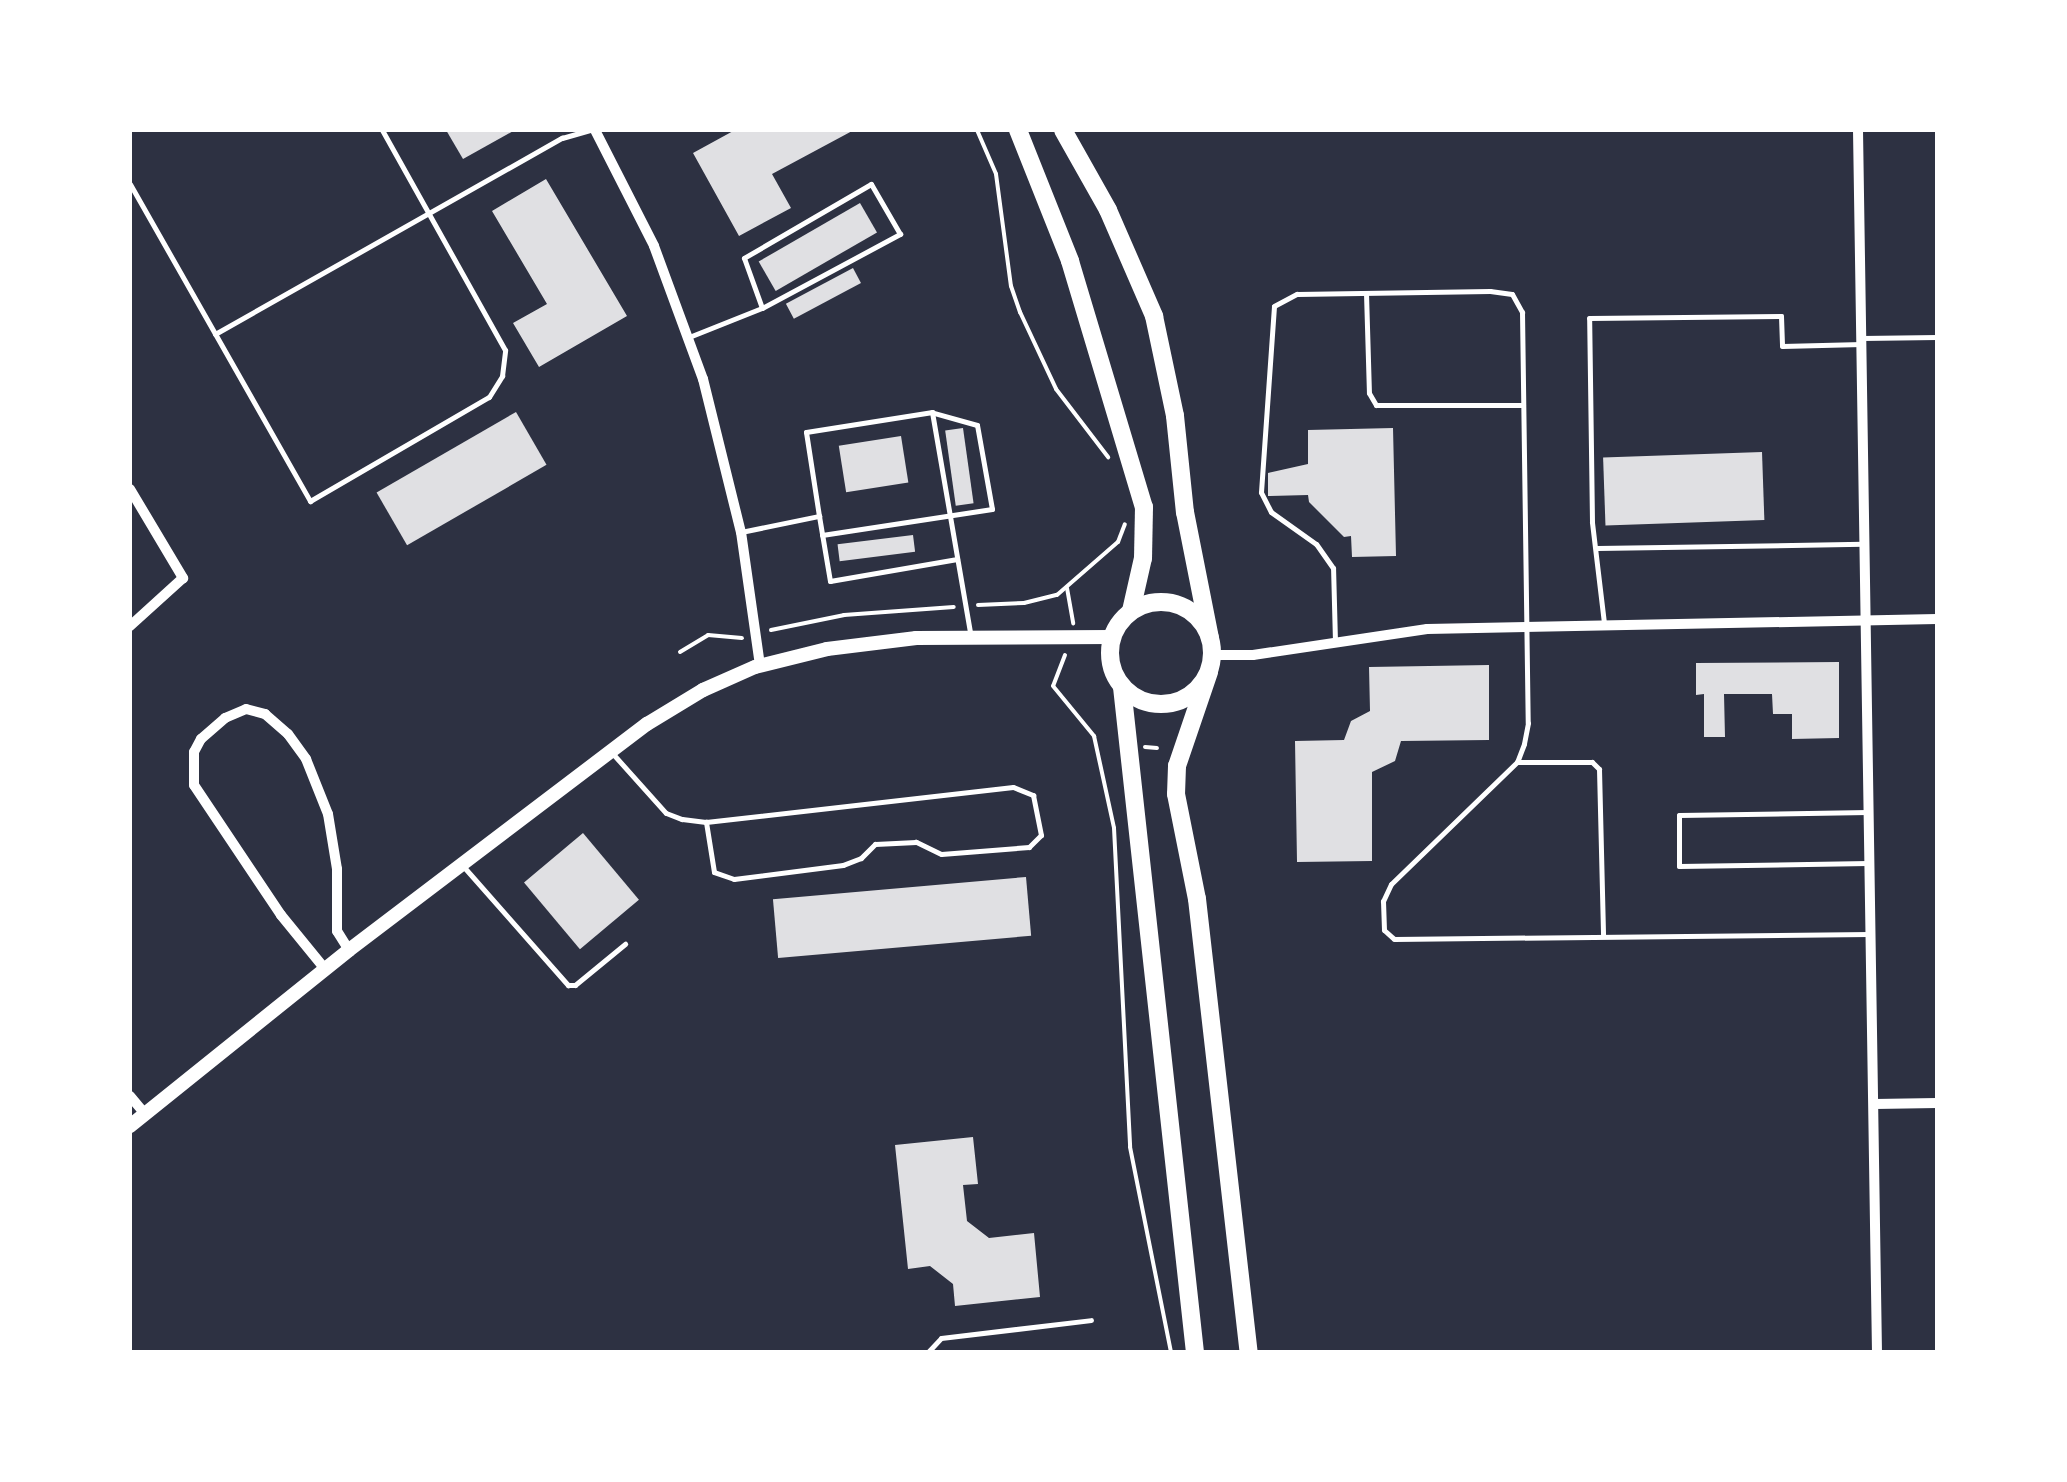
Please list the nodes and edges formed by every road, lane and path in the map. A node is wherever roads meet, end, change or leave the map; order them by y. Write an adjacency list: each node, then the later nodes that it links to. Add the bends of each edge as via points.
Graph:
1 (382, 130): 8 (lane)
2 (593, 130): 8 (lane, via 562,138); 12 (street, via 654,246)
3 (977, 130): 17 (path, via 996,174 1010,286 1020,312 1056,389)
4 (1018, 130): 29 (main road, via 1064,244 1144,507 1143,558)
5 (1062, 130): 42 (main road, via 1108,210 1154,316)
6 (1858, 130): 14 (street)
7 (130, 184): 11 (lane)
8 (428, 213): 11 (lane); 11 (lane, via 505,350 502,376 490,396 310,501)
9 (1366, 293): 15 (lane, via 1512,294 1522,312); 15 (lane, via 1369,393 1376,405); 40 (lane, via 1297,294 1282,298 1271,317 1261,492 1271,512 1316,544 1332,568)
10 (762, 308): 10 (lane, via 900,234 872,184 744,258); 12 (lane)
11 (215, 334)
12 (689, 337): 22 (street)
13 (1937, 337): 14 (lane)
14 (1862, 341): 24 (street); 25 (lane, via 1782,346 1781,316 1589,318)
15 (1523, 405): 35 (lane)
16 (932, 412): 20 (lane, via 806,432); 21 (lane); 21 (lane, via 977,425 992,510)
17 (1110, 460)
18 (130, 490): 33 (street, via 183,578)
19 (1125, 512): 27 (path, via 1118,542)
20 (819, 516): 22 (lane); 23 (lane)
21 (950, 516): 23 (lane); 26 (lane)
22 (740, 532): 36 (street)
23 (822, 535): 26 (lane, via 830,581)
24 (1866, 544): 25 (lane); 31 (street)
25 (1596, 548): 34 (lane)
26 (958, 559): 28 (lane)
27 (1067, 588): 28 (path, via 1042,600); 32 (path)
28 (966, 606): 36 (path, via 844,615); 37 (lane)
29 (1131, 611): 38 (main road); 42 (main road, via 1178,604 1203,624)
30 (1937, 619): 31 (street)
31 (1867, 621): 34 (street); 49 (street)
32 (1074, 624)
33 (130, 626)
34 (1605, 626): 35 (street)
35 (1527, 627): 40 (street, via 1427,629); 48 (lane, via 1528,722)
36 (756, 634): 41 (path, via 735,640 708,635); 43 (street)
37 (971, 636): 38 (street); 43 (street, via 828,649)
38 (1112, 637): 44 (main road, via 1110,654)
39 (1073, 641): 65 (path, via 1052,679 1094,736 1114,828 1130,1147)
40 (1334, 642): 42 (street)
41 (680, 652)
42 (1211, 655): 44 (main road, via 1186,698 1170,704 1152,704); 67 (main road, via 1177,766 1176,794 1197,899)
43 (760, 666): 47 (street, via 702,690)
44 (1122, 686): 66 (main road)
45 (1140, 747): 46 (path)
46 (1157, 748)
47 (611, 752): 50 (lane, via 666,814); 52 (street)
48 (1517, 762): 54 (lane, via 1588,762 1599,768); 54 (lane, via 1391,884 1383,901 1384,930 1394,939)
49 (1870, 812): 51 (street); 51 (lane, via 1678,815 1679,866)
50 (706, 822): 50 (lane, via 1013,788 1034,796 1041,835 1029,847 941,854 916,842 876,844 843,864 734,879 714,872)
51 (1871, 863): 53 (street)
52 (463, 866): 55 (lane, via 568,985); 56 (street)
53 (1872, 934): 54 (lane); 60 (street)
54 (1603, 937)
55 (626, 944)
56 (349, 950): 57 (street); 57 (street, via 338,931 338,869 328,814 306,759 265,714 246,709 224,718 194,752 194,785)
57 (325, 969): 61 (street)
58 (130, 1096): 61 (street)
59 (1937, 1103): 60 (street)
60 (1874, 1104): 68 (street)
61 (144, 1114): 62 (street)
62 (130, 1126)
63 (1091, 1320): 64 (lane, via 941,1338)
64 (928, 1352)
65 (1171, 1352)
66 (1195, 1352)
67 (1249, 1352)
68 (1877, 1352)

